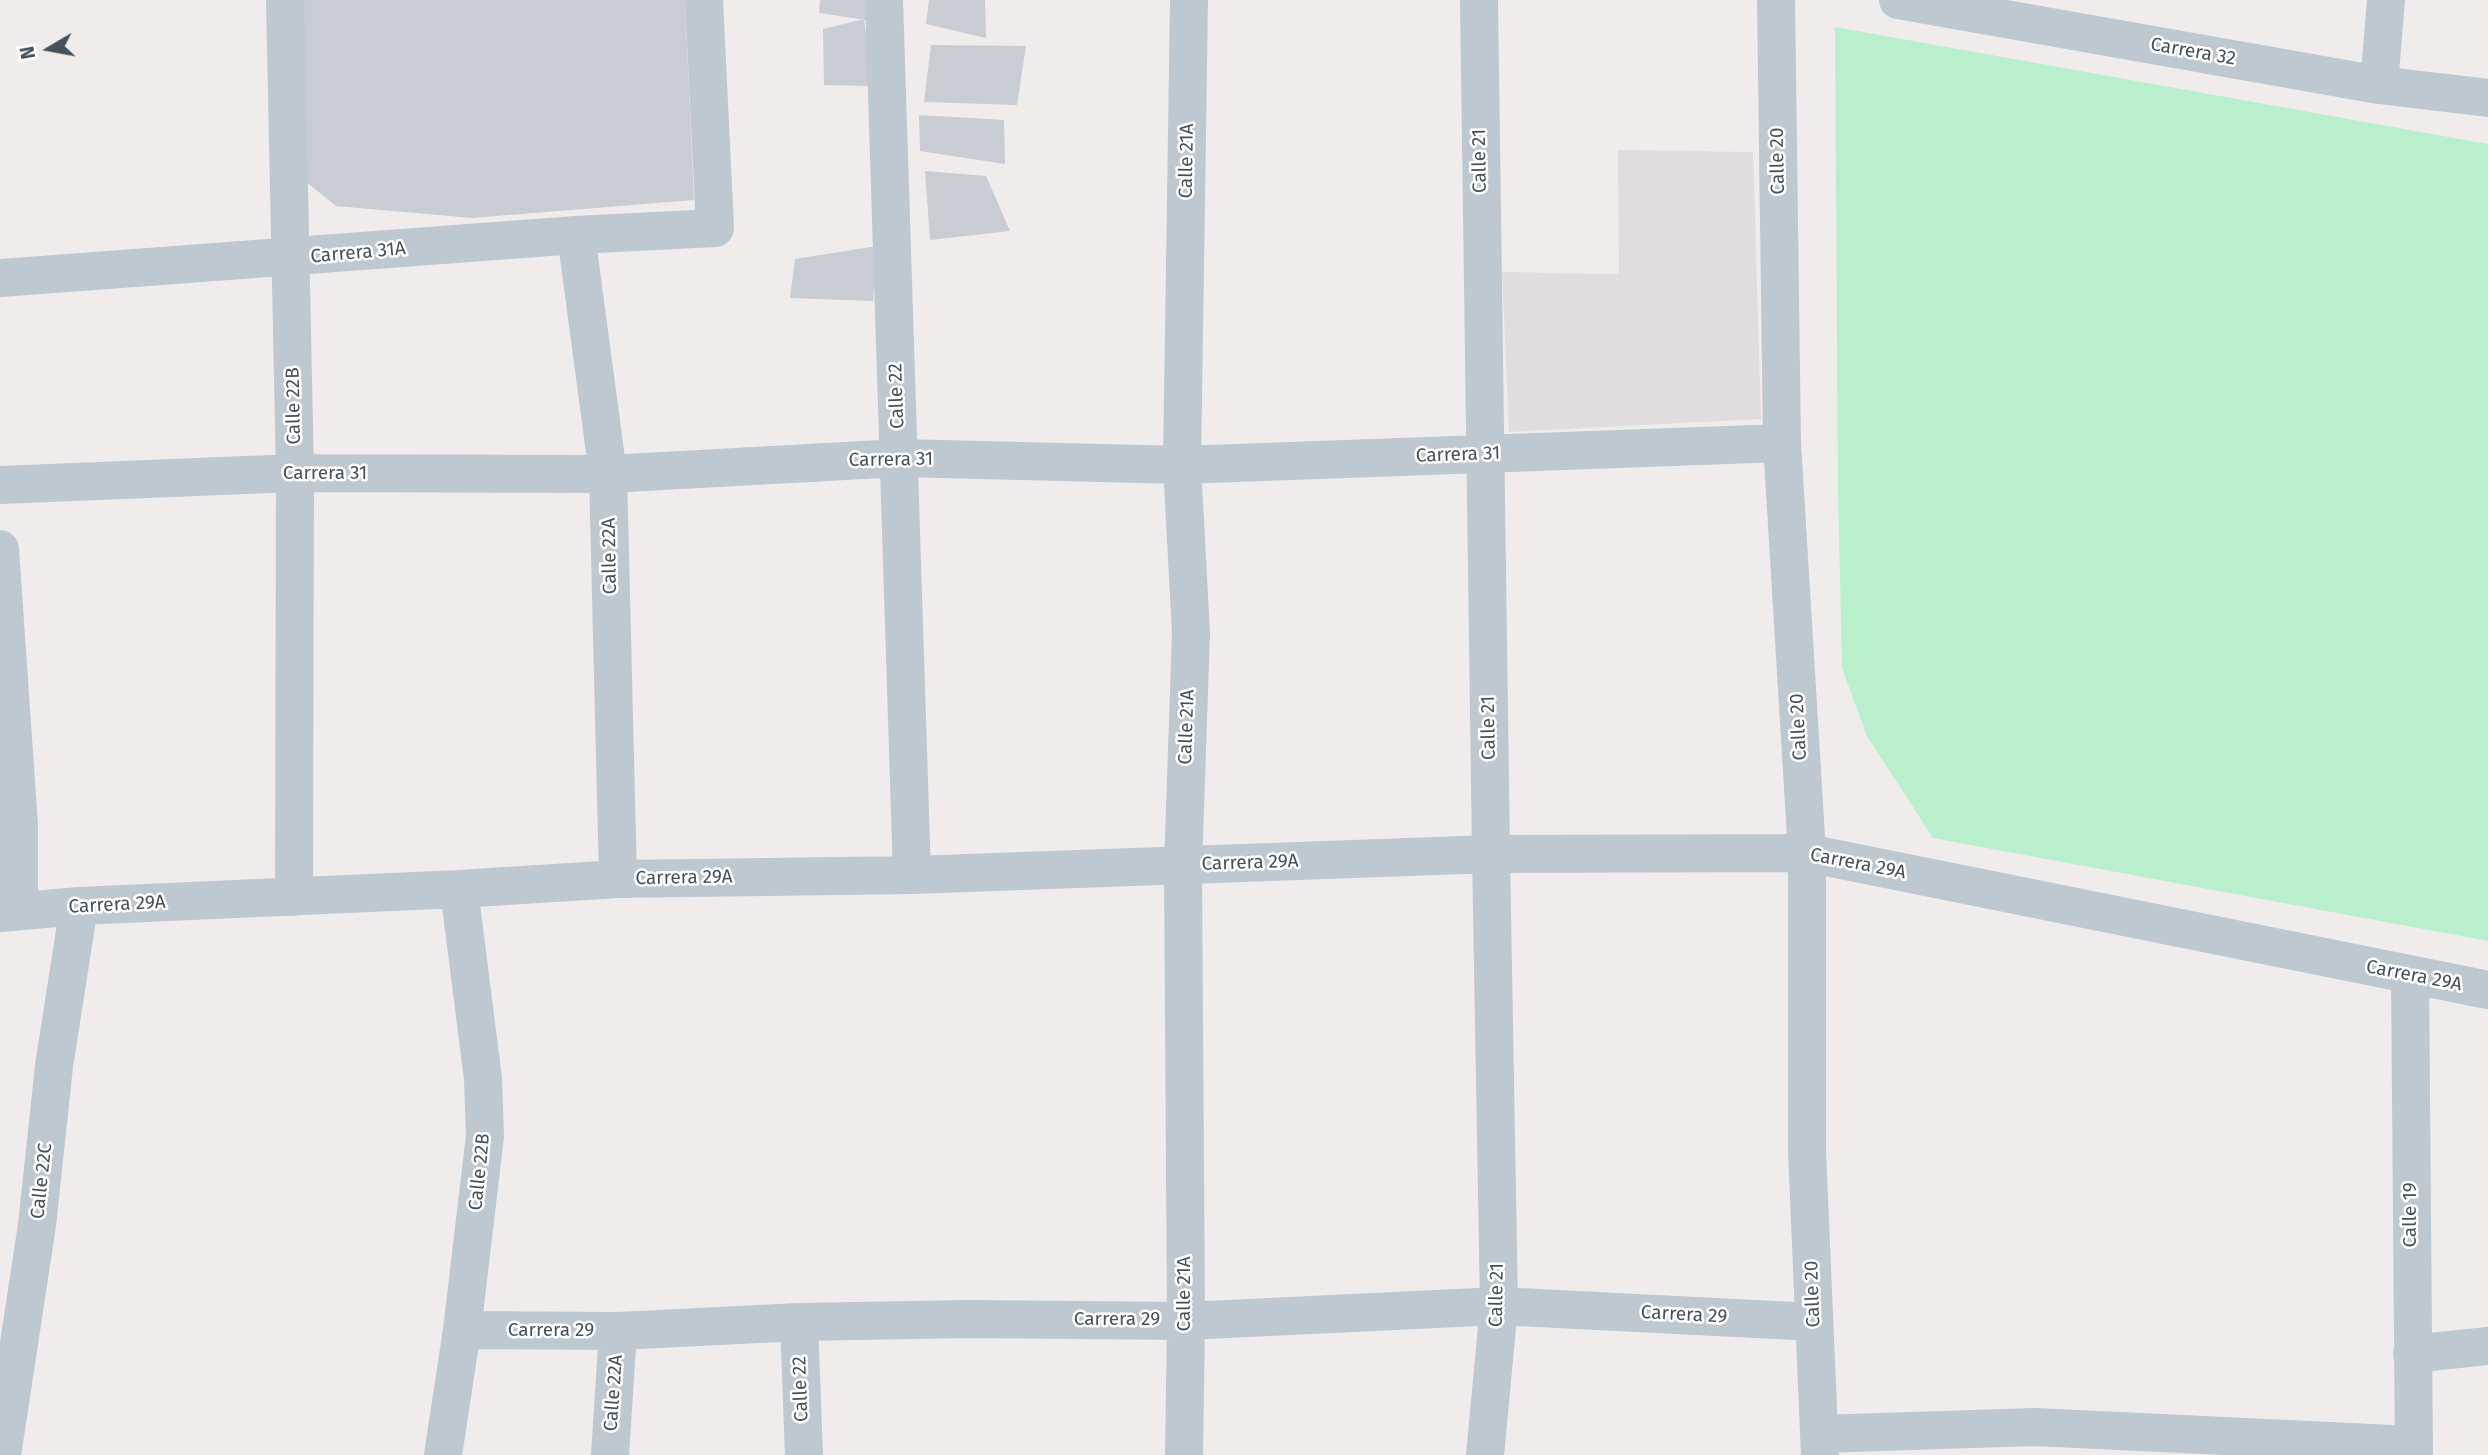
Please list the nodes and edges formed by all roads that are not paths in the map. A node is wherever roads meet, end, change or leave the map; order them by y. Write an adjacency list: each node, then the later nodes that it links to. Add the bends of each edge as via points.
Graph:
1 (285, 0): 12 (street, Calle 22B)
2 (704, 0): 11 (street, Carrera 31A, via 715,228)
3 (884, 0): 16 (street, Calle 22)
4 (1189, 0): 17 (street, Calle 21A)
5 (1479, 0): 15 (street, Calle 21)
6 (1776, 0): 14 (street, Calle 20)
7 (1898, 0): 9 (street, Carrera 32)
8 (2386, 0): 9 (street)
9 (2379, 85): 10 (street, Carrera 32)
10 (2488, 98)
11 (576, 235): 12 (street, Carrera 31A); 19 (street, Calle 22A)
12 (292, 258): 13 (street, Carrera 31A); 18 (street, Calle 22B)
13 (0, 278)
14 (1782, 443): 15 (street, Carrera 31); 22 (street, Calle 20)
15 (1486, 455): 17 (street, Carrera 31); 23 (street, Calle 21)
16 (900, 458): 17 (street, Carrera 31); 19 (street, Carrera 31); 25 (street, Calle 22)
17 (1182, 465): 24 (street, Calle 21A, via 1191,633)
18 (295, 473): 19 (street, Carrera 31); 20 (street, Carrera 31); 28 (street, Calle 22B)
19 (608, 474): 26 (street, Calle 22A)
20 (0, 485)
21 (0, 549): 30 (street, via 19,826)
22 (1807, 853): 23 (street, Carrera 29A); 31 (street, Carrera 29A); 36 (street, Calle 20, via 1807,1151)
23 (1491, 854): 24 (street, Carrera 29A); 33 (street, Calle 21)
24 (1183, 866): 25 (street, Carrera 29A); 34 (street, Calle 21A)
25 (912, 876): 26 (street, Carrera 29A)
26 (618, 879): 27 (street, Carrera 29A)
27 (459, 889): 28 (street, Carrera 29A); 37 (street, Calle 22B, via 483,1079 485,1136)
28 (294, 897): 29 (street, Carrera 29A)
29 (79, 906): 30 (street, Carrera 29A); 43 (street, Calle 22C)
30 (10, 912)
31 (2410, 975): 32 (street, Carrera 29A); 40 (street, Calle 19)
32 (2488, 990)
33 (1499, 1306): 34 (street, Carrera 29); 36 (street, Carrera 29); 48 (street, Calle 21)
34 (1186, 1321): 35 (street, Carrera 29); 47 (street, Calle 21A)
35 (799, 1322): 38 (street, Carrera 29); 46 (street, Calle 22)
36 (1814, 1322): 41 (street, Calle 20)
37 (462, 1331): 38 (street, Carrera 29); 44 (street, Calle 22B)
38 (618, 1331): 45 (street, Calle 22A)
39 (2488, 1346): 40 (street)
40 (2412, 1354): 42 (street, Calle 19)
41 (1819, 1445): 42 (street, via 2035,1427)
42 (2413, 1450)
43 (2, 1455)
44 (443, 1455)
45 (610, 1455)
46 (804, 1455)
47 (1184, 1455)
48 (1485, 1455)

